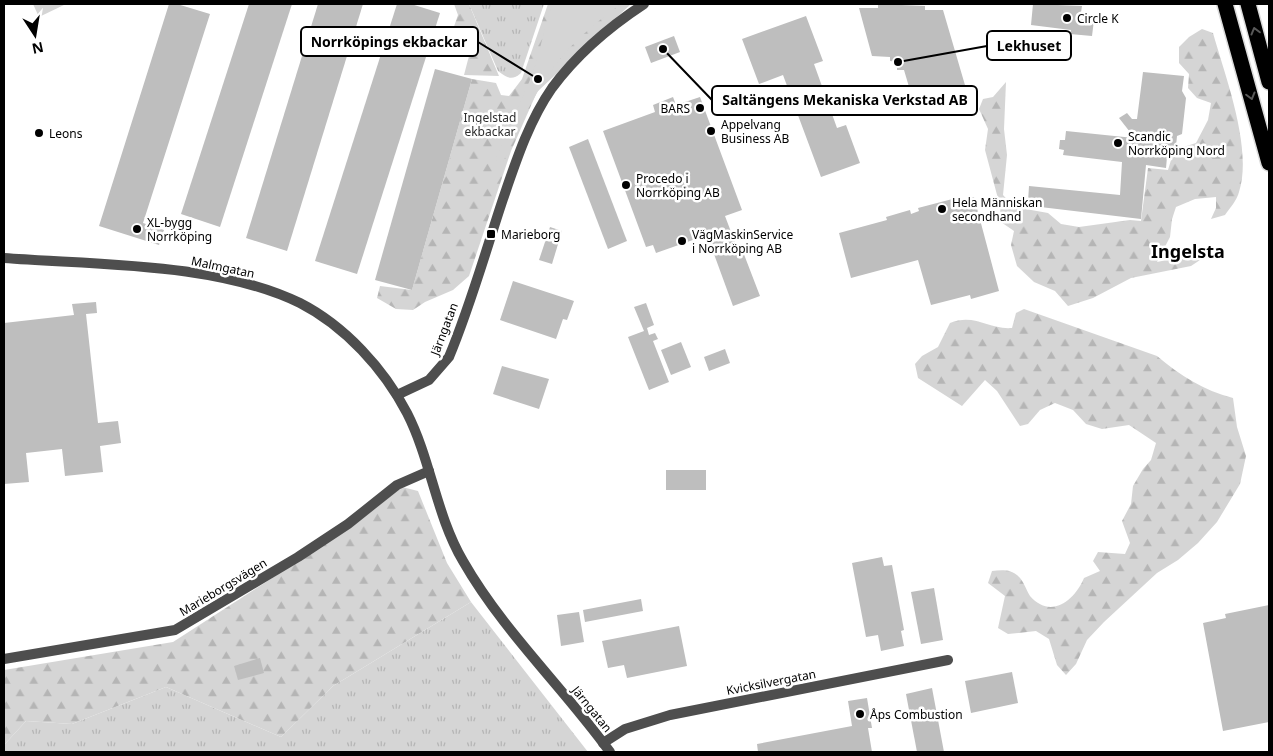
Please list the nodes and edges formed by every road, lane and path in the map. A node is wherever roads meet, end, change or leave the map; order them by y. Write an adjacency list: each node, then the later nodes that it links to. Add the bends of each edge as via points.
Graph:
1 (644, 4): 7 (street, Järngatan, via 610,26 552,88 517,159 449,357 429,380)
2 (1225, 4): 5 (highway, one-way to 5)
3 (1248, 4): 4 (highway, one-way to 3)
4 (1269, 82)
5 (1269, 163)
6 (4, 258): 7 (street, Malmgatan, via 172,270 272,292 300,304 344,335 366,355)
7 (397, 395): 8 (street, Järngatan, via 415,429)
8 (429, 470): 9 (street, Marieborgsvägen, via 397,485 348,524 175,630); 11 (street, Järngatan, via 452,539 469,571)
9 (4, 659)
10 (948, 660): 11 (street, Kvicksilvergatan, via 670,715 625,729)
11 (603, 743): 12 (street, Järngatan)
12 (610, 752)

